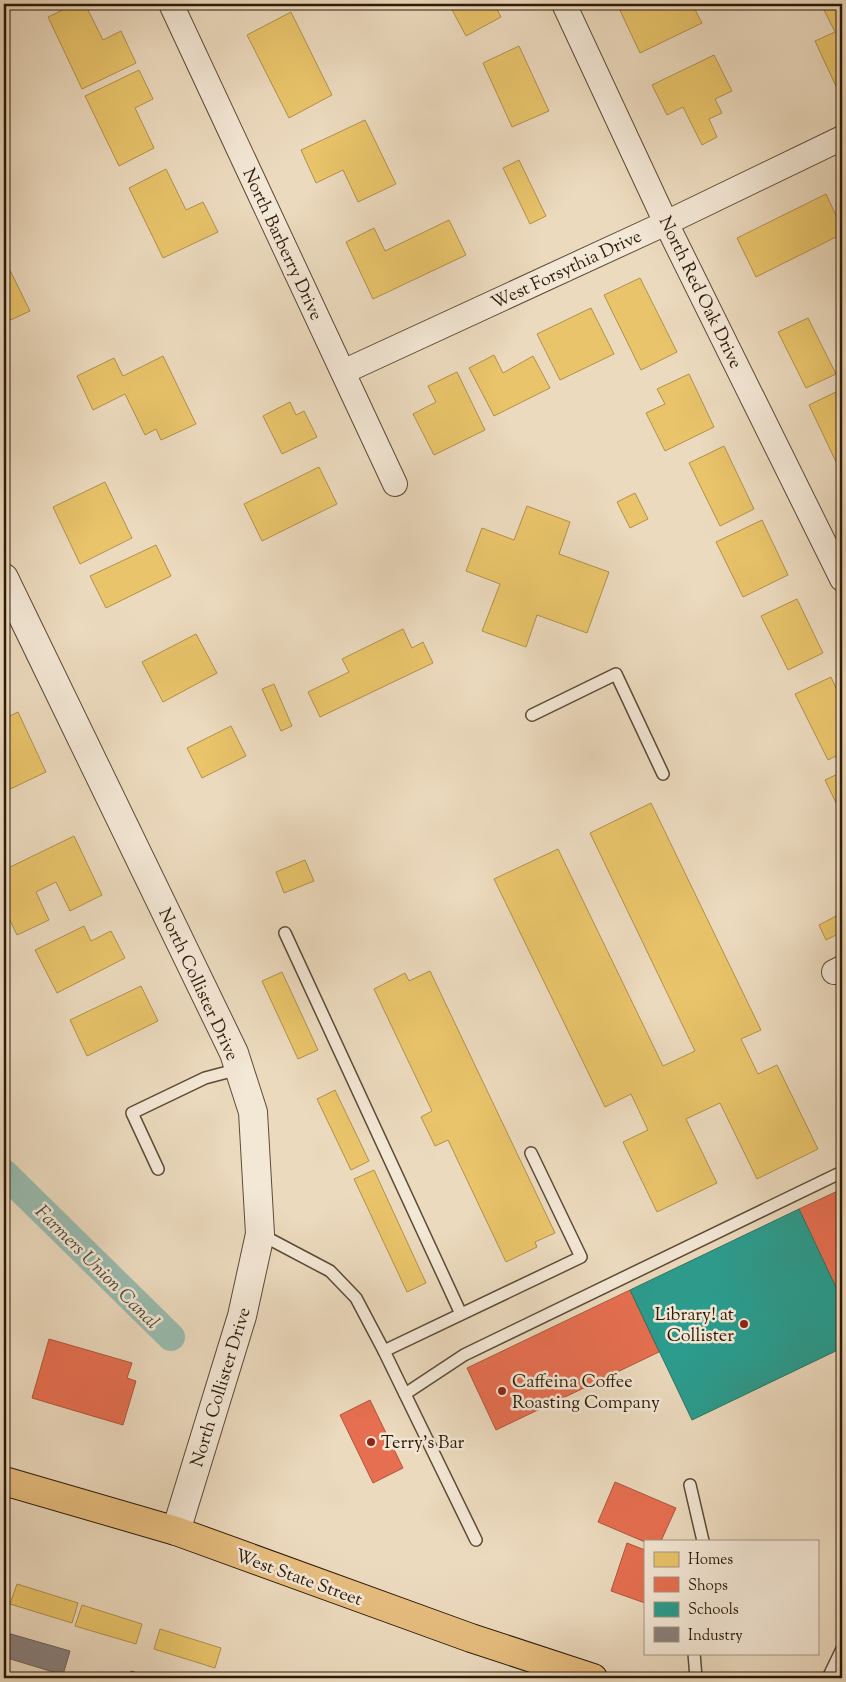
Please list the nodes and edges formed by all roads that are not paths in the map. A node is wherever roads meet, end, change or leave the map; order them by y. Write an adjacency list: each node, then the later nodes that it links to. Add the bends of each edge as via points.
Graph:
1 (171, 4): 5 (street, North Barberry Drive)
2 (564, 4): 4 (street, North Red Oak Drive)
3 (842, 138): 4 (street, West Forsythia Drive)
4 (666, 223): 5 (street, West Forsythia Drive); 8 (street, North Red Oak Drive)
5 (343, 372): 6 (street, North Barberry Drive)
6 (395, 484)
7 (4, 578): 12 (street, North Collister Drive)
8 (842, 578)
9 (532, 714): 10 (lane, via 616,674)
10 (663, 774)
11 (285, 934): 17 (lane)
12 (239, 1069): 14 (lane, via 205,1078 132,1113); 16 (street, North Collister Drive, via 253,1112)
13 (530, 1153): 17 (lane, via 581,1257)
14 (158, 1169)
15 (842, 1172): 19 (lane, via 464,1355)
16 (260, 1234): 18 (lane, via 330,1271 356,1298); 22 (street, North Collister Drive, via 242,1316)
17 (461, 1314): 18 (lane)
18 (384, 1351): 19 (lane)
19 (405, 1394): 23 (lane)
20 (4, 1481): 22 (main road, West State Street)
21 (690, 1485): 24 (lane)
22 (176, 1532): 27 (main road, West State Street)
23 (476, 1540)
24 (704, 1540)
25 (842, 1648): 29 (lane)
26 (694, 1654): 28 (lane)
27 (592, 1678)
28 (696, 1678)
29 (828, 1678)

